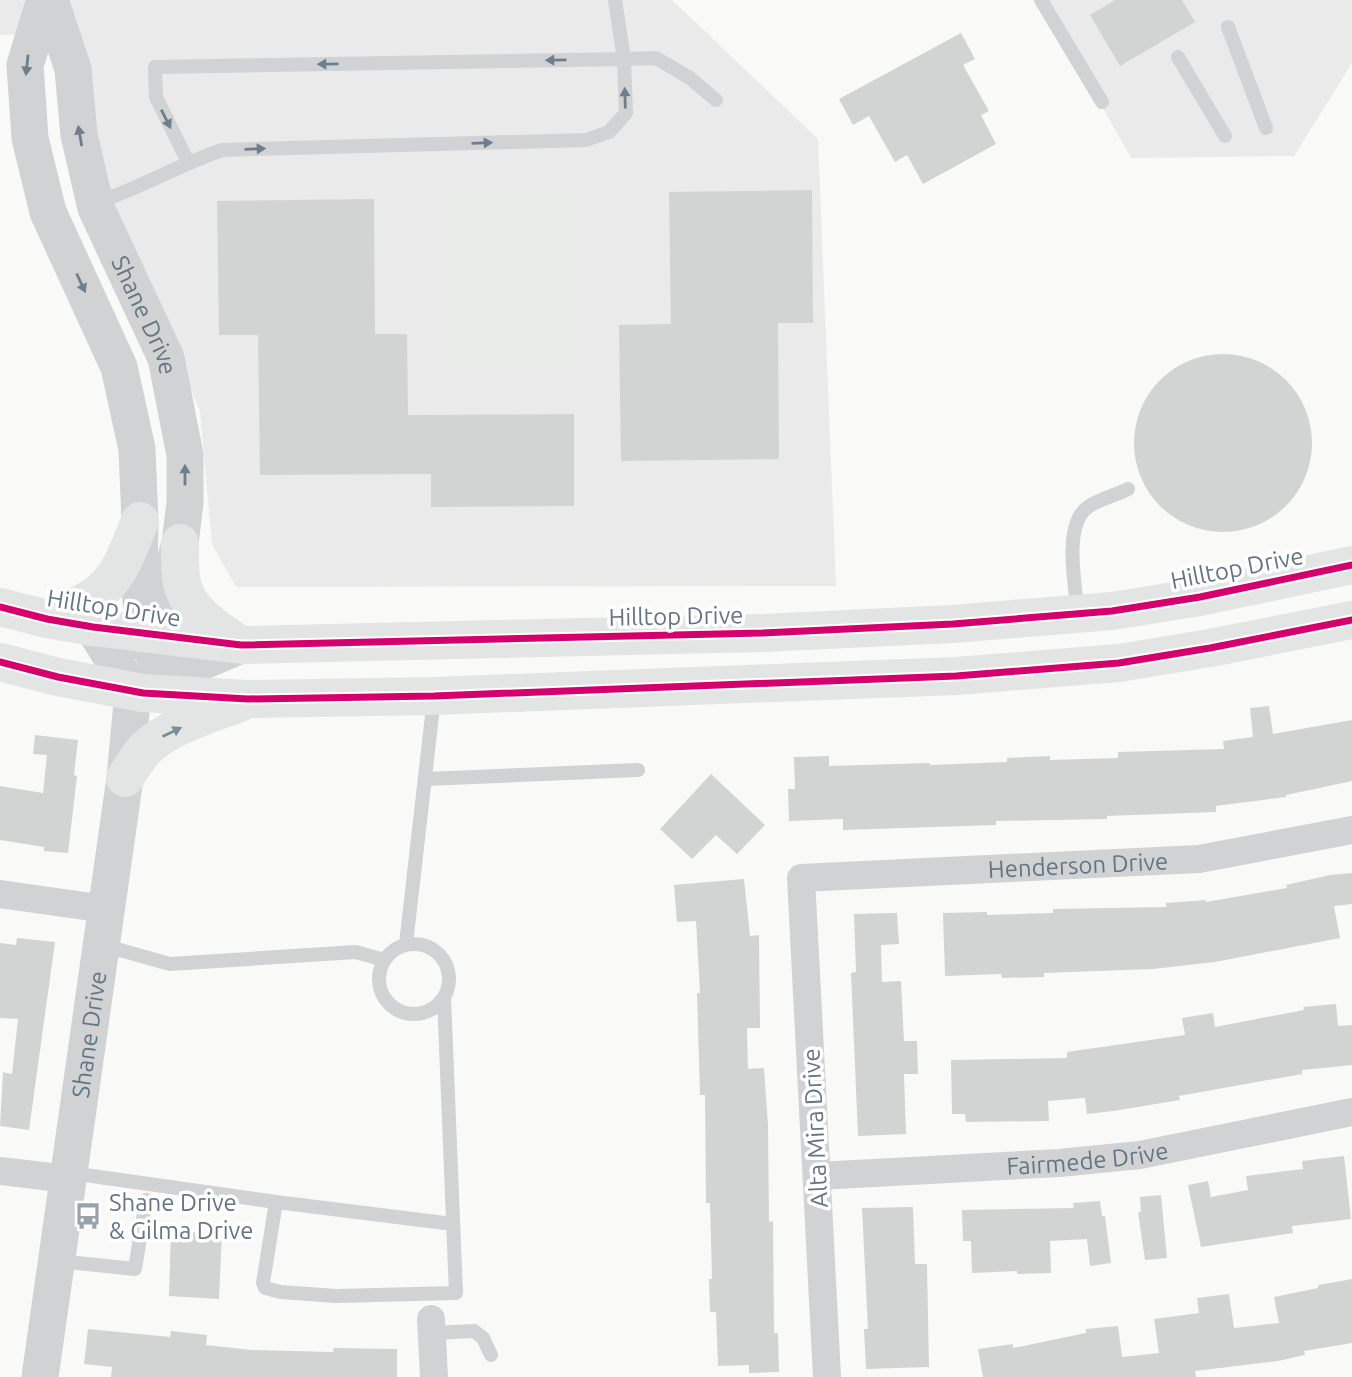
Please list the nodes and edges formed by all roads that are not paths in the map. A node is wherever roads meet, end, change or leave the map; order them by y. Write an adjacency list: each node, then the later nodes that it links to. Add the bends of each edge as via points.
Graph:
1 (48, 0): 12 (street, Shane Drive, one-way to 1, via 79,135 73,69); 14 (street, Shane Drive, one-way to 14, via 25,65 30,138 48,212 119,367 137,449)
2 (615, 0): 6 (lane)
3 (1041, 0): 8 (lane)
4 (1228, 27): 9 (lane)
5 (1178, 57): 10 (lane)
6 (624, 58): 7 (lane, via 656,58); 11 (lane, one-way to 6, via 222,150 586,140 609,132 626,113); 11 (lane, one-way to 11, via 155,67 156,97)
7 (716, 100)
8 (1102, 102)
9 (1266, 128)
10 (1225, 136)
11 (188, 162): 12 (lane)
12 (95, 203): 15 (street, Shane Drive, one-way to 12, via 185,455 166,358)
13 (1128, 489): 18 (lane, via 1087,507 1077,520 1072,547)
14 (140, 521): 19 (main road, via 106,586); 21 (street, Shane Drive)
15 (180, 543): 21 (street, Shane Drive, via 169,583); 23 (main road, via 182,585 189,600 200,616)
16 (1352, 565): 18 (main road, Hilltop Drive, via 1200,597)
17 (0, 607): 19 (main road, Hilltop Drive)
18 (1078, 614): 23 (main road, Hilltop Drive, via 762,633)
19 (47, 619): 22 (main road, Hilltop Drive)
20 (1352, 621): 27 (main road, via 1119,663 904,679)
21 (144, 634): 22 (main road, Hilltop Drive); 23 (main road, Hilltop Drive); 26 (street, Shane Drive)
22 (101, 639): 25 (street); 26 (street)
23 (241, 645): 26 (street)
24 (0, 662): 25 (main road)
25 (58, 677): 26 (main road)
26 (157, 688): 28 (main road); 30 (street, Shane Drive)
27 (434, 696): 28 (main road); 31 (lane)
28 (248, 699): 30 (main road, one-way to 28, via 153,742)
29 (638, 771): 31 (lane)
30 (125, 778): 35 (street, Shane Drive)
31 (426, 779): 36 (lane)
32 (1352, 830): 33 (street, Henderson Drive, via 1199,859)
33 (801, 878): 43 (street, Alta Mira Drive)
34 (0, 894): 35 (street)
35 (106, 909): 37 (street, Shane Drive)
36 (406, 944): 38 (lane); 39 (lane, via 433,949 442,958 449,984)
37 (101, 945): 38 (lane, via 170,964 356,952); 42 (street, Shane Drive)
38 (384, 960): 39 (lane, via 380,987 395,1009 422,1013)
39 (444, 997): 46 (lane)
40 (1352, 1112): 43 (street, Fairmede Drive, via 1140,1154)
41 (0, 1171): 42 (street)
42 (69, 1176): 45 (lane); 47 (street, Shane Drive)
43 (818, 1176): 52 (street, Alta Mira Drive)
44 (146, 1200): 47 (lane, via 135,1269)
45 (276, 1202): 46 (lane); 48 (lane, via 265,1288 336,1296)
46 (453, 1224): 48 (lane, via 456,1293)
47 (57, 1260): 50 (street, Shane Drive)
48 (431, 1315): 49 (lane, via 474,1331); 51 (street)
49 (491, 1355)
50 (40, 1377)
51 (435, 1377)
52 (827, 1377)

